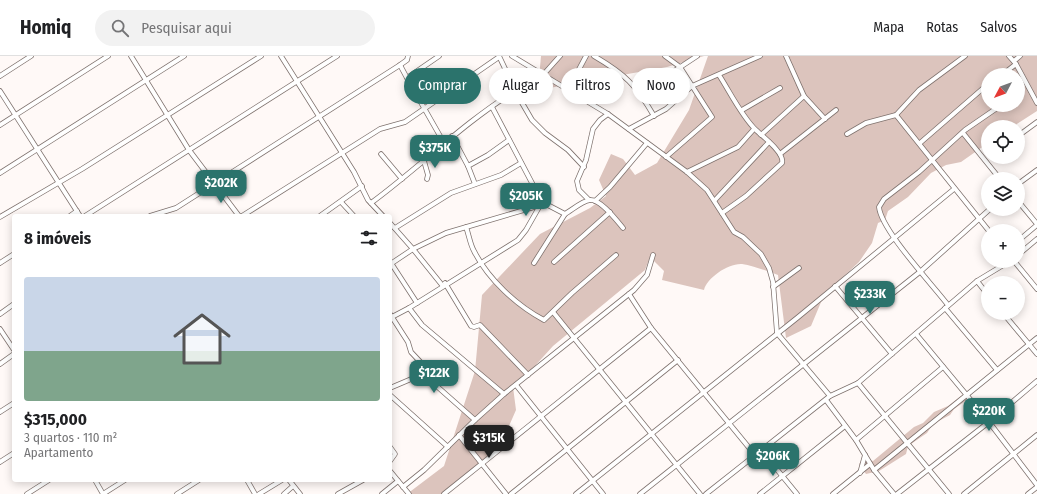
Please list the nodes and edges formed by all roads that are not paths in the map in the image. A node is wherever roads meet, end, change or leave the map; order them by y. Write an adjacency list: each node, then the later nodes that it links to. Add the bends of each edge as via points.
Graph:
1 (31, 56): 33 (street)
2 (108, 56): 55 (street)
3 (131, 56): 34 (street)
4 (184, 56): 34 (street)
5 (261, 56): 57 (street)
6 (281, 56): 35 (street)
7 (337, 56): 35 (street)
8 (408, 56): 23 (street)
9 (439, 56): 25 (street)
10 (512, 56): 27 (street)
11 (560, 56): 28 (street)
12 (586, 56): 29 (street)
13 (594, 56): 36 (street)
14 (664, 56): 24 (street)
15 (697, 56): 24 (street)
16 (760, 56): 32 (street)
17 (786, 56): 42 (street)
18 (965, 56): 56 (street, via 919,90)
19 (1009, 56): 22 (street)
20 (1020, 56): 22 (street)
21 (499, 57): 26 (street); 50 (street)
22 (1015, 63): 30 (street); 41 (street)
23 (400, 65): 31 (street); 59 (street)
24 (680, 67): 37 (street)
25 (422, 68)
26 (504, 68)
27 (531, 68)
28 (550, 68)
29 (580, 68)
30 (1010, 68)
31 (404, 72)
32 (720, 75): 37 (street); 51 (street)
33 (0, 76)
34 (146, 80): 57 (street); 75 (street)
35 (297, 82): 59 (street); 76 (street)
36 (632, 82)
37 (692, 86): 58 (street, via 671,106); 81 (street, via 712,117)
38 (780, 88): 51 (street)
39 (981, 90): 74 (street)
40 (0, 91): 55 (street)
41 (1035, 95): 43 (street)
42 (804, 96): 60 (street); 68 (street)
43 (1037, 103)
44 (421, 104): 50 (street)
45 (496, 104): 49 (street)
46 (523, 104): 87 (street, via 539,127 568,150)
47 (591, 104): 54 (street)
48 (647, 104): 58 (street)
49 (492, 107): 69 (street); 70 (street)
50 (424, 109): 72 (street); 77 (street, via 401,124 380,129)
51 (742, 110): 64 (street)
52 (836, 110): 60 (street)
53 (992, 112): 66 (street)
54 (608, 114): 63 (street); 87 (street, via 593,129)
55 (16, 115): 62 (street); 75 (street)
56 (896, 115): 67 (street, via 866,123); 74 (street)
57 (168, 116): 76 (street); 95 (street)
58 (654, 116): 63 (street)
59 (320, 117): 77 (street); 96 (street)
60 (825, 118): 79 (street)
61 (1037, 122): 65 (street)
62 (0, 125)
63 (629, 129): 73 (street)
64 (754, 129): 68 (street); 89 (street, via 738,147)
65 (1025, 131)
66 (963, 133): 80 (street); 82 (street)
67 (847, 134)
68 (761, 135): 71 (street)
69 (452, 136): 72 (street); 86 (street)
70 (509, 140): 84 (street); 86 (street)
71 (769, 142): 79 (street); 101 (street)
72 (444, 143): 83 (street)
73 (647, 143): 81 (street); 102 (street)
74 (920, 143): 82 (street)
75 (38, 150): 91 (street); 95 (street)
76 (189, 150): 96 (street); 112 (street)
77 (341, 153): 98 (street); 115 (street)
78 (381, 154): 92 (street)
79 (780, 154): 109 (street, via 782,163 746,196)
80 (981, 156)
81 (666, 157): 89 (street)
82 (933, 160): 99 (street); 131 (street, via 879,207 881,220)
83 (424, 161): 92 (street); 93 (street)
84 (521, 163): 97 (street, via 508,172); 105 (street)
85 (988, 164): 90 (street)
86 (468, 166): 97 (street)
87 (584, 167): 100 (street, via 577,185)
88 (1037, 170): 94 (street)
89 (687, 172): 101 (street, via 708,190)
90 (994, 172)
91 (0, 173)
92 (402, 179): 104 (street)
93 (427, 179)
94 (1025, 179)
95 (58, 183): 107 (street); 121 (street)
96 (215, 183): 113 (street, via 176,208); 114 (street)
97 (475, 184): 127 (street, via 438,200)
98 (362, 186): 103 (street); 104 (street)
99 (954, 189): 122 (street); 131 (street)
100 (589, 200): 102 (street); 119 (street)
101 (715, 200): 109 (street)
102 (595, 201): 108 (street)
103 (341, 202): 116 (street); 117 (street)
104 (370, 203): 118 (street)
105 (542, 203): 119 (street); 126 (street); 140 (street, via 521,237)
106 (1025, 209): 124 (street)
107 (77, 211): 110 (street); 111 (street)
108 (610, 212): 128 (street); 138 (street)
109 (722, 213): 149 (street, via 734,232 761,254 769,268)
110 (73, 214)
111 (79, 214)
112 (88, 214)
113 (156, 214)
114 (238, 214)
115 (243, 214)
116 (323, 214)
117 (352, 214)
118 (381, 214)
119 (565, 214): 141 (street)
120 (982, 216): 122 (street)
121 (0, 217)
122 (979, 219): 123 (street); 146 (street)
123 (983, 224)
124 (1037, 224): 129 (street)
125 (392, 225): 127 (street)
126 (466, 227): 132 (street); 140 (street)
127 (395, 228): 132 (street)
128 (624, 228)
129 (1025, 235)
130 (1037, 238): 133 (street)
131 (894, 239): 146 (street); 150 (street)
132 (413, 249): 137 (street); 148 (street)
133 (1025, 249)
134 (12, 255): 139 (street)
135 (616, 255): 158 (street)
136 (653, 256): 153 (street, via 647,275)
137 (392, 261)
138 (554, 262)
139 (0, 263)
140 (480, 263): 148 (street); 158 (street, via 493,279 541,319 546,320)
141 (534, 263)
142 (392, 264): 154 (street)
143 (799, 268): 149 (street)
144 (998, 268): 147 (street)
145 (1020, 268): 152 (street)
146 (921, 271): 156 (street); 161 (street)
147 (977, 281): 151 (street); 156 (street)
148 (444, 284): 154 (street); 182 (street, via 471,326 480,325)
149 (773, 286): 166 (street)
150 (836, 286): 161 (street); 166 (street)
151 (981, 286)
152 (1037, 289)
153 (629, 294): 164 (street); 168 (street)
154 (416, 303): 157 (street)
155 (12, 305): 159 (street)
156 (946, 307): 167 (street); 180 (street)
157 (409, 308): 160 (street); 188 (street, via 422,325)
158 (554, 312): 168 (street)
159 (0, 314)
160 (392, 316)
161 (861, 317): 172 (street); 177 (street)
162 (392, 318): 181 (street, via 408,342 411,352 426,368)
163 (1008, 320): 170 (street)
164 (651, 328): 175 (street); 179 (street)
165 (0, 329): 171 (street)
166 (777, 333): 177 (street); 187 (street)
167 (916, 334): 172 (street); 178 (street)
168 (574, 338): 179 (street); 182 (street)
169 (1037, 338): 170 (street)
170 (1028, 345): 173 (street); 180 (street)
171 (12, 347)
172 (892, 354): 184 (street)
173 (1037, 354)
174 (12, 355): 176 (street)
175 (678, 360): 187 (street); 193 (street)
176 (0, 364)
177 (803, 365): 189 (street); 200 (street)
178 (943, 367): 190 (street); 196 (street)
179 (600, 369): 193 (street); 197 (street)
180 (997, 370): 190 (street)
181 (423, 374): 186 (street); 198 (street)
182 (528, 375): 185 (street)
183 (1037, 381): 199 (street)
184 (858, 383): 189 (street); 196 (street)
185 (516, 385): 188 (street); 197 (street)
186 (392, 387)
187 (704, 392): 200 (street); 202 (street)
188 (504, 394): 198 (street)
189 (830, 396): 192 (street)
190 (966, 396): 199 (street); 206 (street)
191 (392, 397): 207 (street)
192 (826, 400): 201 (street); 210 (street)
193 (626, 403): 202 (street); 208 (street)
194 (12, 405): 195 (street)
195 (0, 412)
196 (886, 416): 205 (street); 206 (street)
197 (541, 417): 208 (street); 217 (street)
198 (475, 420): 204 (street)
199 (989, 422): 212 (street); 220 (street)
200 (729, 424): 213 (street); 219 (street)
201 (845, 426): 205 (street); 224 (street)
202 (651, 434): 219 (street); 225 (street)
203 (1037, 435): 212 (street)
204 (459, 436): 207 (street); 217 (street)
205 (856, 440): 214 (street)
206 (907, 443): 220 (street); 221 (street)
207 (448, 447): 236 (street)
208 (566, 449): 225 (street); 250 (street)
209 (392, 450): 215 (street, via 395,454)
210 (761, 450): 213 (street); 224 (street)
211 (12, 454): 216 (street)
212 (1014, 454): 237 (street); 262 (street)
213 (755, 455): 255 (street)
214 (865, 455): 218 (street); 222 (street)
215 (392, 458)
216 (0, 462)
217 (482, 464): 248 (street); 249 (street)
218 (870, 464): 221 (street); 222 (street)
219 (676, 465): 253 (street); 254 (street)
220 (929, 468): 260 (street); 261 (street)
221 (874, 470): 259 (street)
222 (860, 473): 258 (street)
223 (392, 474): 226 (street)
224 (782, 476): 256 (street); 257 (street)
225 (593, 480): 251 (street); 252 (street)
226 (398, 481): 236 (street); 246 (street)
227 (46, 482): 238 (street)
228 (95, 482): 239 (street)
229 (122, 482): 239 (street)
230 (196, 482): 240 (street)
231 (248, 482): 241 (street)
232 (279, 482): 242 (street)
233 (290, 482): 235 (street)
234 (359, 482): 245 (street)
235 (293, 486): 243 (street); 244 (street)
236 (403, 486): 247 (street)
237 (1037, 486): 263 (street)
238 (27, 494)
239 (103, 494)
240 (177, 494)
241 (255, 494)
242 (259, 494)
243 (284, 494)
244 (300, 494)
245 (338, 494)
246 (382, 494)
247 (409, 494)
248 (444, 494)
249 (506, 494)
250 (511, 494)
251 (576, 494)
252 (603, 494)
253 (640, 494)
254 (700, 494)
255 (706, 494)
256 (760, 494)
257 (797, 494)
258 (833, 494)
259 (894, 494)
260 (897, 494)
261 (950, 494)
262 (964, 494)
263 (1028, 494)

